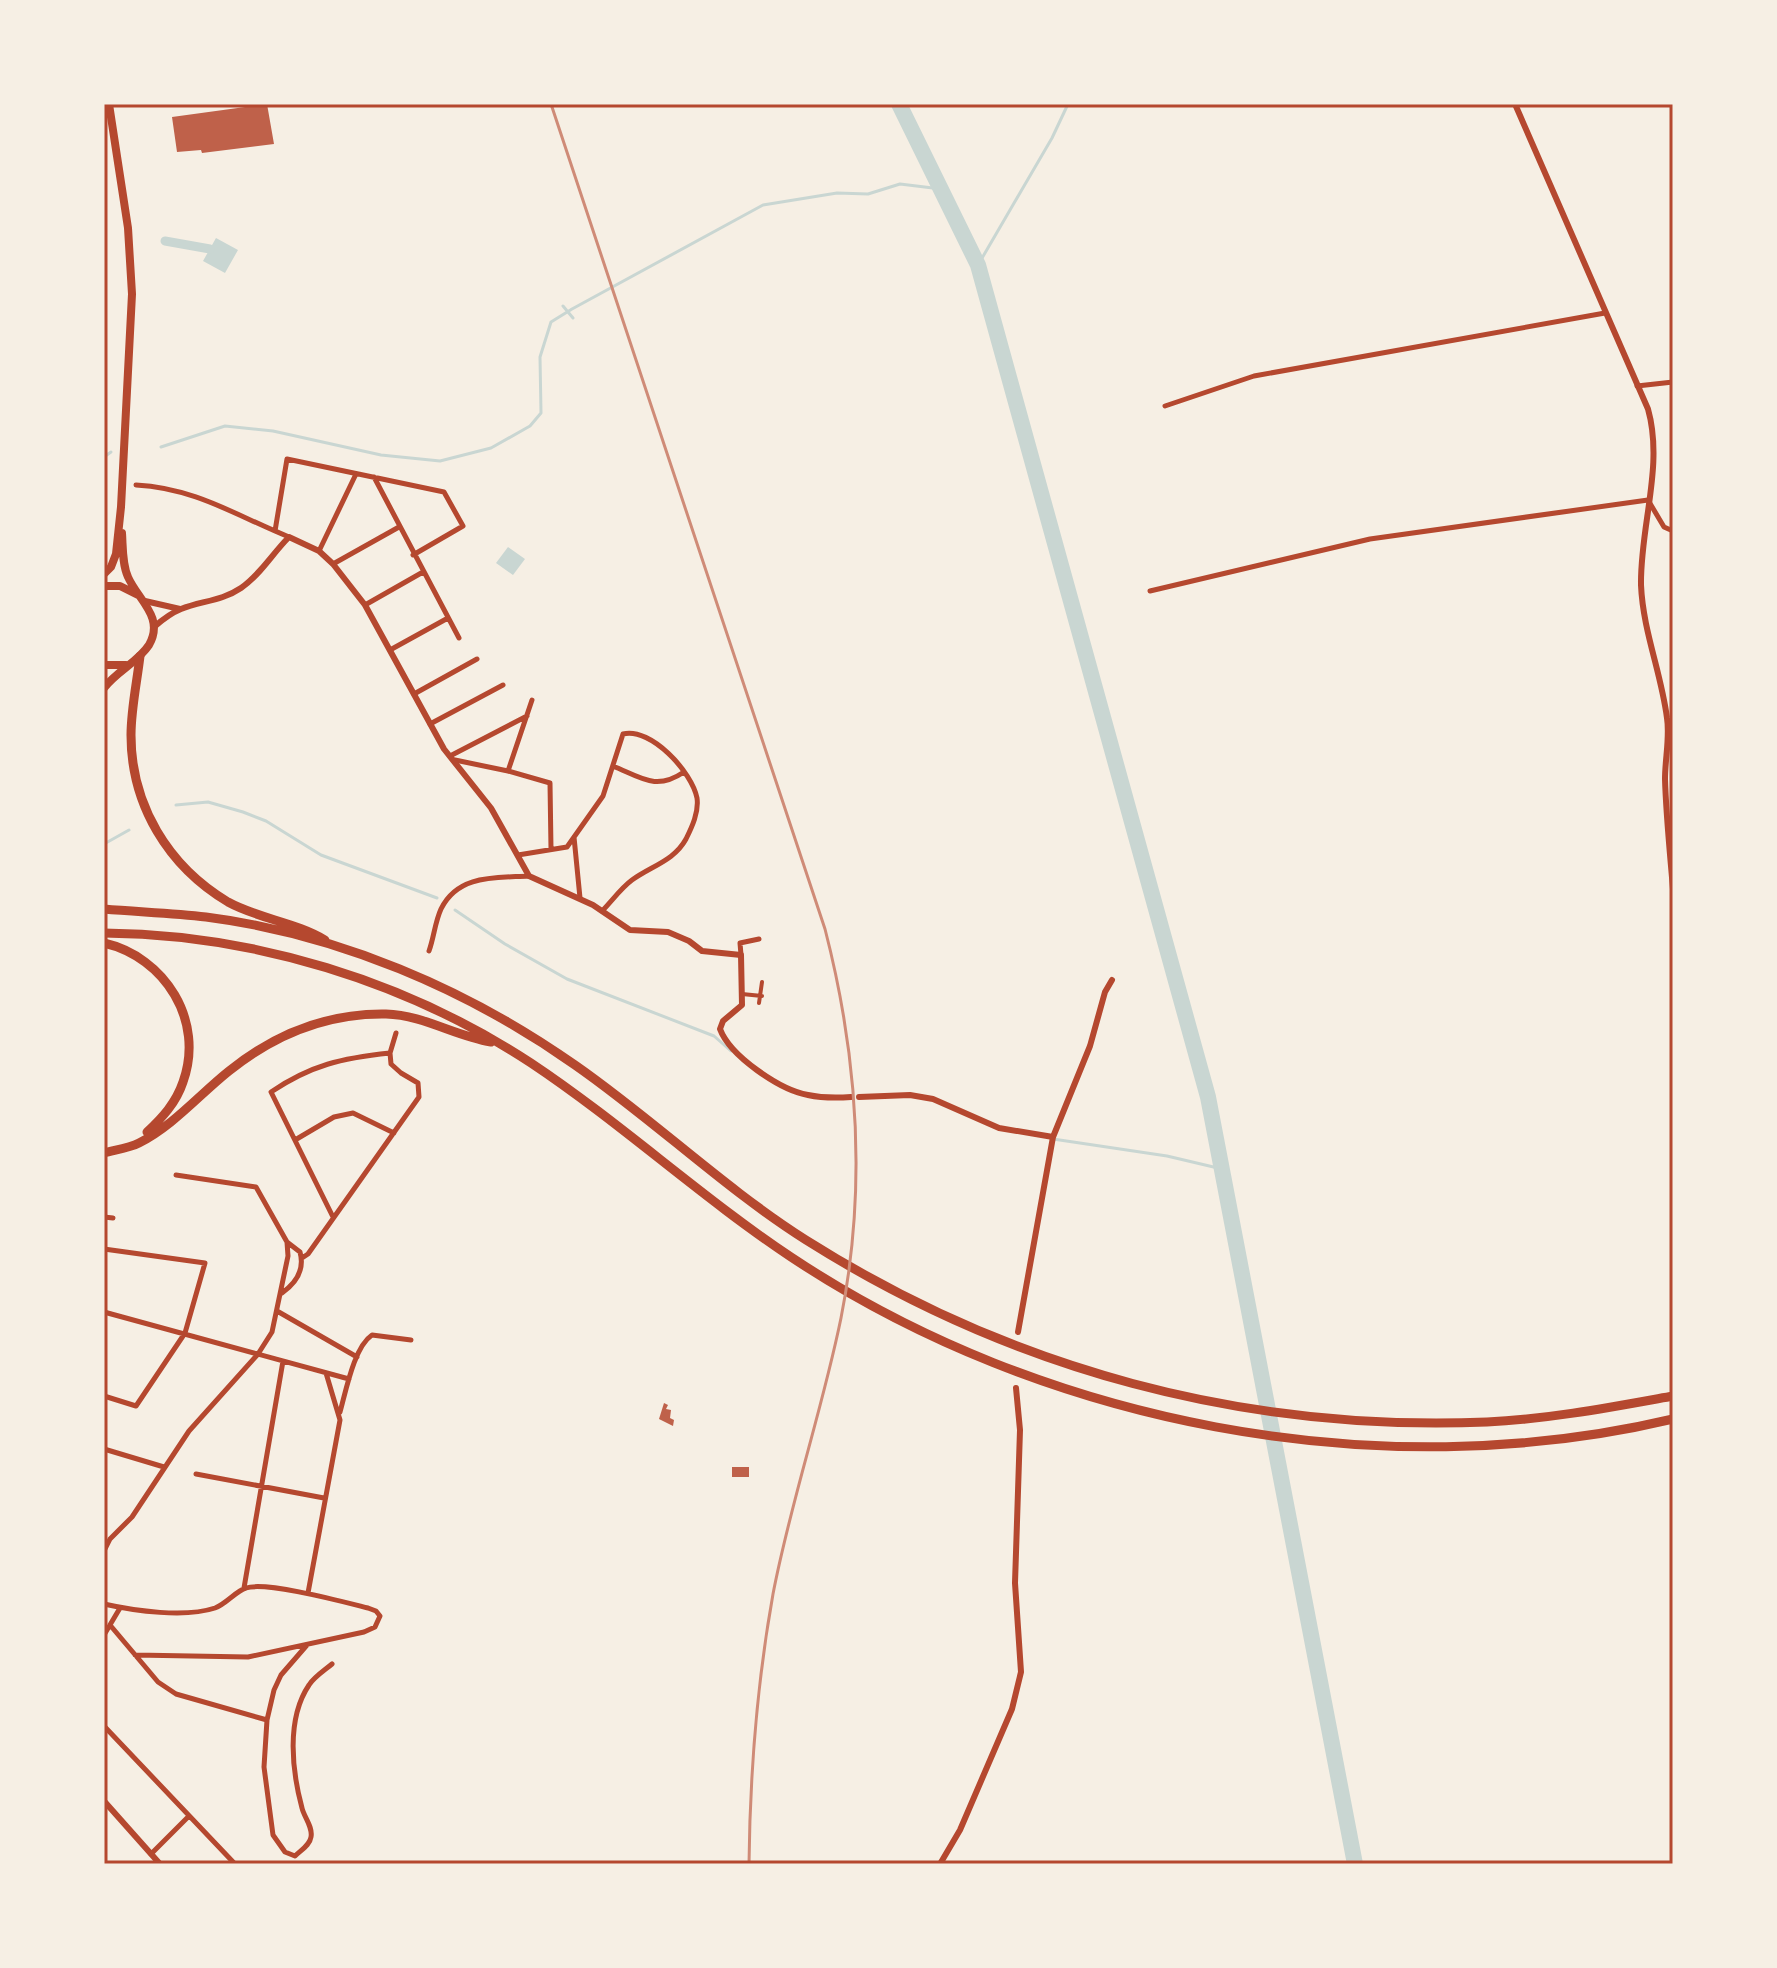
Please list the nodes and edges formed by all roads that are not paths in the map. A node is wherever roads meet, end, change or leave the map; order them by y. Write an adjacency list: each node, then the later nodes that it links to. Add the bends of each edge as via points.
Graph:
1 (109, 104): 11 (highway, via 132,294)
2 (1515, 104): 3 (street)
3 (1605, 313): 5 (street); 6 (street, via 1254,376)
4 (1673, 382): 5 (street)
5 (1637, 386): 10 (street, via 1655,441)
6 (1165, 406)
7 (356, 474): 8 (street); 13 (street, via 287,459); 16 (street)
8 (374, 477): 12 (street); 17 (street, via 444,492 463,526)
9 (136, 485): 13 (street, via 207,500)
10 (1648, 500): 14 (street, via 1664,527); 22 (street, via 1370,539); 48 (street, via 1641,588 1668,722 1665,778)
11 (121, 507): 20 (highway, via 116,554); 23 (highway, via 128,577)
12 (399, 527): 17 (street); 18 (street)
13 (275, 531): 15 (street)
14 (1673, 531)
15 (289, 537): 16 (street); 25 (street, via 241,588 216,601)
16 (319, 551): 18 (street)
17 (413, 555): 19 (street)
18 (333, 564): 24 (street)
19 (423, 572): 24 (street); 26 (street)
20 (104, 574)
21 (104, 586): 23 (highway, via 133,590)
22 (1150, 591)
23 (144, 600): 25 (street); 27 (highway)
24 (365, 605): 29 (street)
25 (180, 609): 27 (street)
26 (448, 618): 28 (street); 29 (street)
27 (154, 627): 30 (highway)
28 (459, 638)
29 (390, 650): 36 (street)
30 (140, 656): 32 (highway); 55 (highway, via 132,714 133,761 156,831 184,866 228,902)
31 (477, 659): 36 (street)
32 (127, 664): 33 (highway); 35 (highway)
33 (104, 665)
34 (503, 685): 39 (street)
35 (104, 688)
36 (414, 694): 39 (street)
37 (532, 700): 38 (street)
38 (527, 716): 40 (street); 42 (street)
39 (430, 724): 40 (street)
40 (452, 758): 42 (street); 46 (street, via 491,808)
41 (613, 766): 43 (street, via 649,782 669,781); 43 (street, via 623,734 631,732 675,758); 44 (street, via 598,807)
42 (508, 771): 45 (street, via 550,783)
43 (684, 772): 51 (street, via 697,807 679,851 631,880)
44 (574, 837): 45 (street, via 567,847); 49 (street)
45 (551, 849): 46 (street)
46 (518, 855): 47 (street)
47 (529, 876): 49 (street); 56 (street, via 480,877 458,889 440,911)
48 (1673, 889)
49 (580, 898): 51 (street)
50 (104, 909): 55 (highway, via 208,918)
51 (602, 911): 57 (street, via 630,930 668,932 702,951)
52 (104, 933): 64 (highway, via 241,947 325,968 418,1002)
53 (759, 939): 57 (street, via 740,943)
54 (104, 943): 69 (highway, via 135,953 154,967 172,988 188,1035 184,1080 176,1097 147,1132)
55 (335, 946): 91 (highway, via 415,975 535,1038 735,1191 858,1271 1004,1341 1090,1371 1286,1415 1393,1422 1528,1419)
56 (429, 951)
57 (741, 955): 60 (street)
58 (1112, 980): 67 (street)
59 (762, 982): 61 (street)
60 (742, 994): 61 (street); 67 (street, via 742,1005 723,1021 724,1040 758,1071 804,1095 910,1095 933,1099 999,1128)
61 (762, 996): 62 (street)
62 (759, 1003)
63 (396, 1033): 65 (street)
64 (502, 1045): 69 (highway, via 389,1014 330,1019 261,1047 168,1124); 93 (highway, via 580,1098 708,1199 832,1283 908,1325 1081,1393 1227,1428 1395,1446 1564,1437)
65 (390, 1053): 66 (street, via 391,1064 418,1083 420,1091); 68 (street, via 328,1062 271,1092)
66 (394, 1133): 68 (street, via 353,1113 334,1117); 73 (street)
67 (1053, 1137): 81 (street)
68 (295, 1140): 73 (street)
69 (120, 1149): 70 (highway)
70 (104, 1153)
71 (176, 1175): 75 (street, via 256,1187)
72 (104, 1217): 74 (street)
73 (334, 1217): 77 (street)
74 (113, 1218)
75 (287, 1242): 77 (street); 78 (street)
76 (104, 1249): 82 (street, via 205,1263)
77 (302, 1258): 78 (street, via 295,1283)
78 (281, 1294): 79 (street)
79 (277, 1311): 84 (street); 85 (street)
80 (104, 1312): 82 (street)
81 (1018, 1332)
82 (185, 1333): 84 (street); 90 (street, via 136,1406)
83 (411, 1340): 85 (street, via 372,1335)
84 (258, 1354): 86 (street); 95 (street, via 206,1410)
85 (357, 1357): 88 (street)
86 (283, 1360): 87 (street); 97 (street)
87 (326, 1372): 88 (street); 92 (street)
88 (349, 1379): 92 (street)
89 (1016, 1388): 117 (street, via 1020,1430 1015,1583 1021,1672 1012,1709)
90 (104, 1396)
91 (1673, 1396)
92 (340, 1413): 98 (street)
93 (1673, 1419)
94 (104, 1449): 95 (street)
95 (164, 1467): 99 (street, via 132,1517)
96 (196, 1474): 97 (street)
97 (261, 1486): 98 (street); 101 (street)
98 (324, 1498): 102 (street)
99 (107, 1538): 100 (street)
100 (104, 1551)
101 (244, 1588): 102 (street); 104 (street, via 218,1607 197,1612)
102 (308, 1593): 107 (street, via 380,1616 375,1627 364,1632)
103 (104, 1604): 104 (street)
104 (120, 1608): 105 (street)
105 (110, 1625): 106 (street); 108 (street)
106 (104, 1635)
107 (308, 1644): 108 (street, via 248,1657); 110 (street, via 281,1675)
108 (135, 1655): 110 (street, via 176,1694)
109 (332, 1664): 110 (street, via 309,1684 294,1731 295,1773 302,1812 312,1832 310,1842 295,1856 285,1852 273,1835 264,1767)
110 (267, 1720)
111 (104, 1726): 113 (street)
112 (104, 1801): 114 (street)
113 (188, 1817): 114 (street); 116 (street)
114 (151, 1854): 115 (street)
115 (160, 1864)
116 (235, 1864)
117 (940, 1864)

